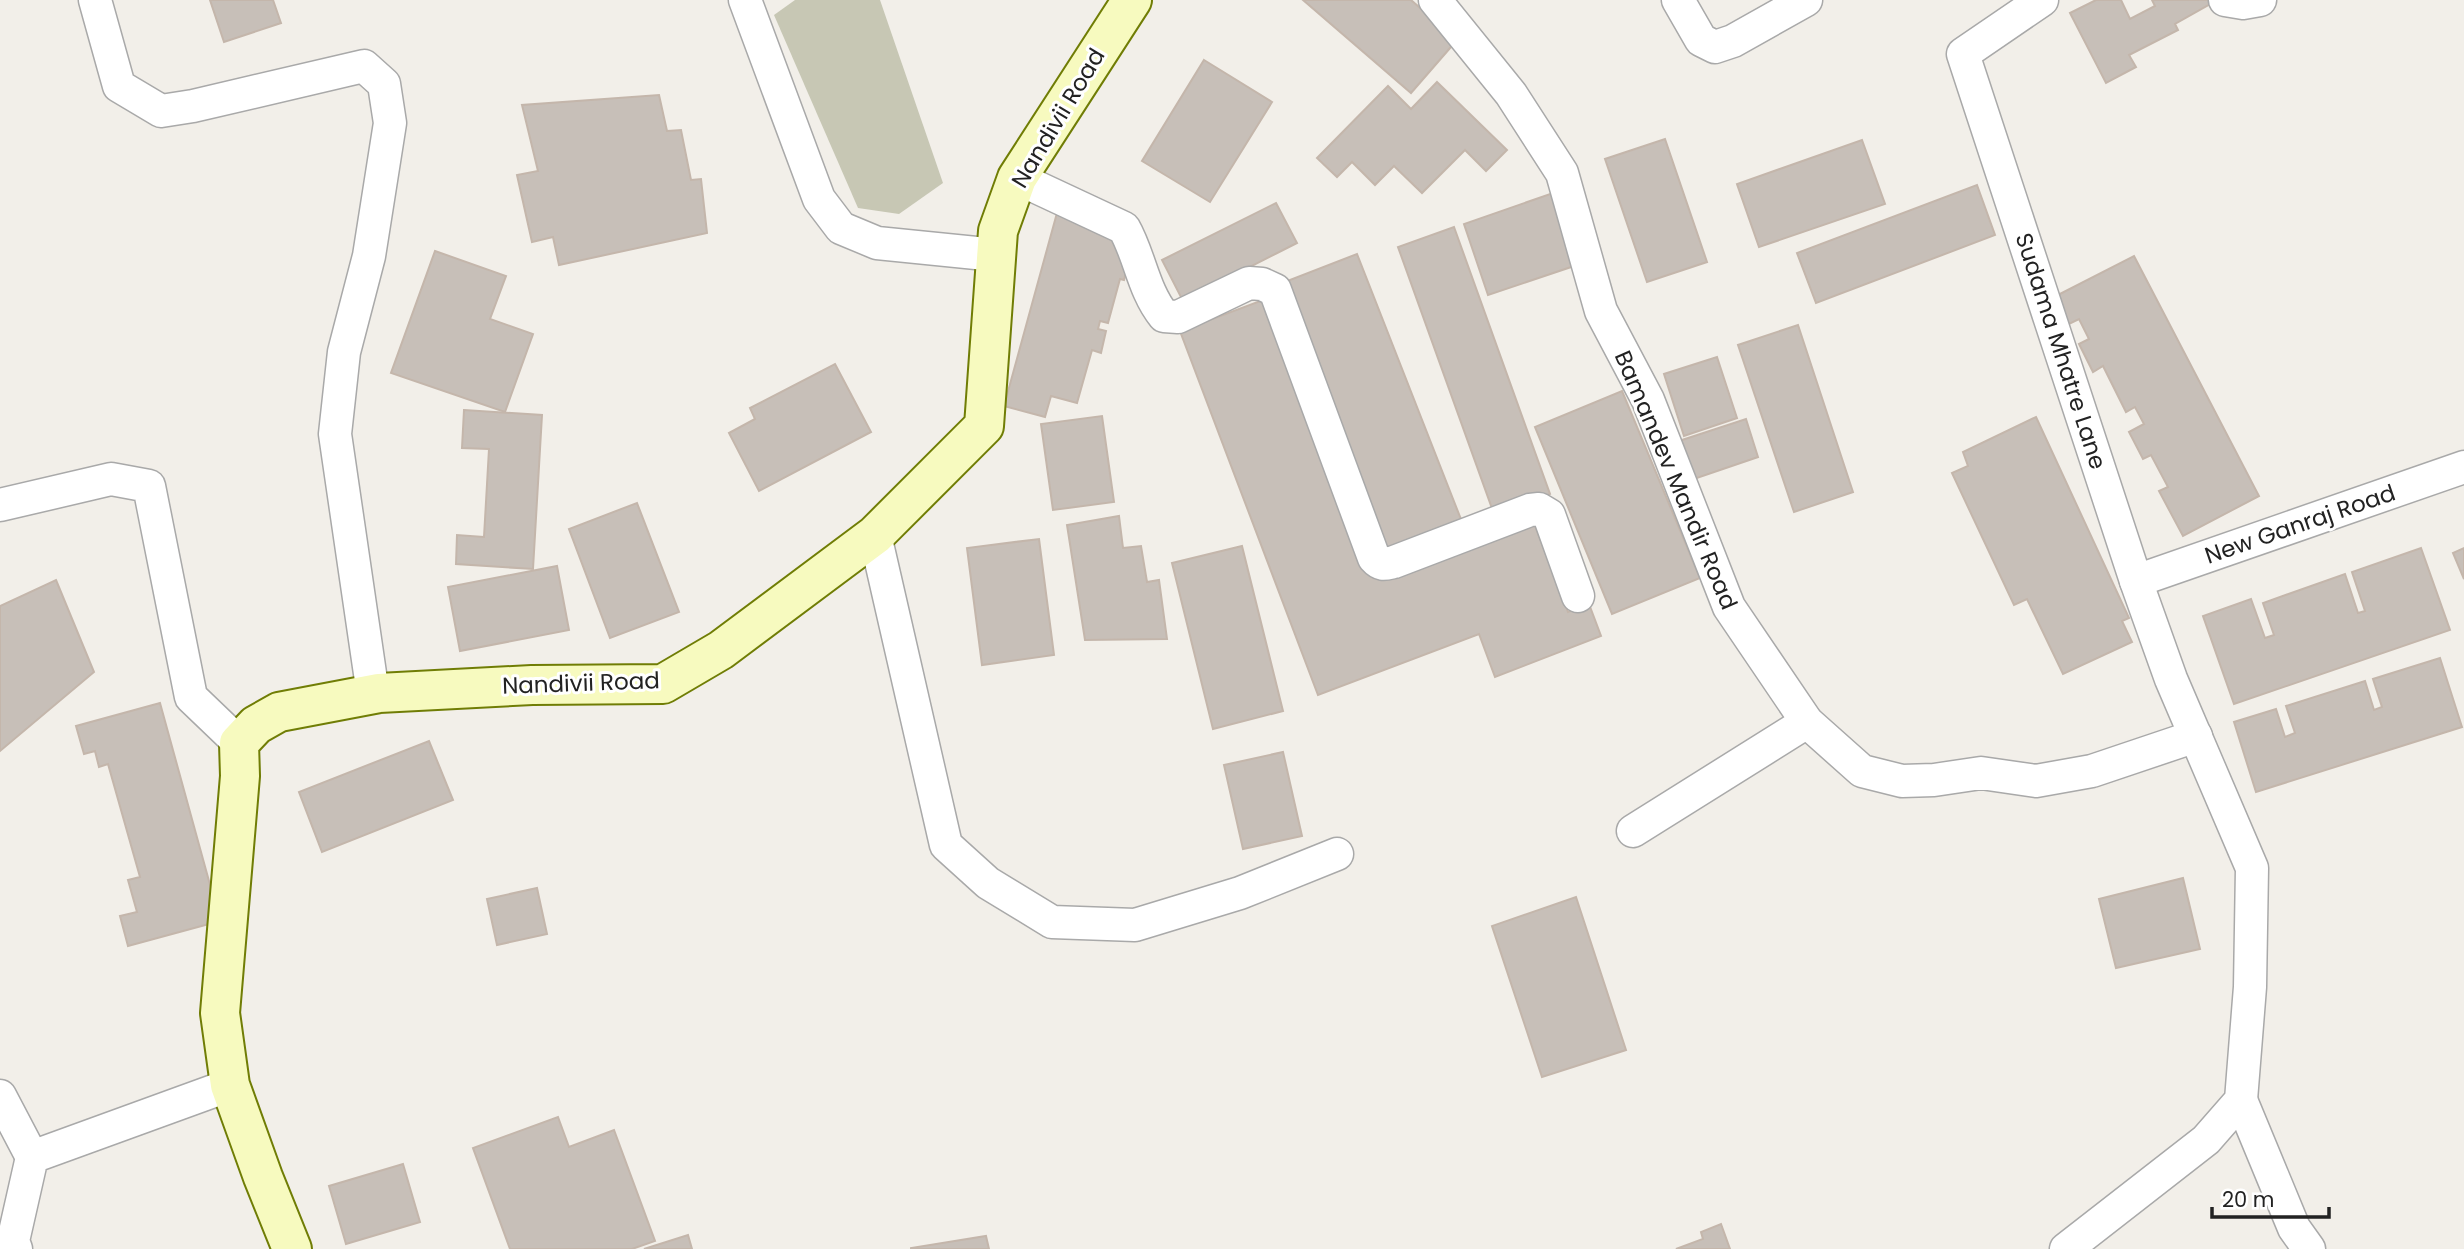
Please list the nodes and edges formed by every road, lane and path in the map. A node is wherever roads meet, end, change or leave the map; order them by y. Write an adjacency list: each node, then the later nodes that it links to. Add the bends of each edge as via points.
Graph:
1 (95, 0): 17 (street, via 119,86 161,111 364,66 384,84 390,123 369,256 344,352 335,434)
2 (745, 0): 11 (street, via 820,199 841,228 877,243)
3 (1132, 0): 10 (street, Nandivii Road)
4 (1434, 0): 18 (street, Bamandev Mandir Road, via 1511,94 1562,173 1601,311 1648,400 1729,607)
5 (1678, 0): 6 (street, via 1701,40 1716,47)
6 (1806, 0)
7 (2042, 0): 15 (street, Sudama Mhatre Lane, via 1963,54)
8 (2225, 0): 9 (street)
9 (2260, 0)
10 (1017, 178): 11 (street, Nandivii Road, via 998,231); 16 (street, via 1124,228 1155,305 1164,316 1178,317 1249,283 1275,290 1378,563 1394,562 1539,509 1549,515)
11 (996, 255): 14 (street, Nandivii Road, via 984,426)
12 (2464, 467): 15 (street, New Ganraj Road)
13 (0, 505): 20 (street, via 111,479 149,486 191,697)
14 (875, 535): 17 (street, Nandivii Road, via 721,650 663,684 531,685); 22 (street, via 946,845 988,883 1052,922 1135,925 1240,893)
15 (2136, 581): 19 (street, Sudama Mhatre Lane)
16 (1578, 596)
17 (373, 694): 20 (street, Nandivii Road, via 279,712 256,725)
18 (1807, 722): 19 (street, Bamandev Mandir Road, via 1862,771 1902,781 1981,773 2036,781 2092,771); 21 (street)
19 (2196, 736): 25 (street, via 2252,868 2250,987)
20 (239, 743): 23 (street, via 220,1013)
21 (1633, 831)
22 (1337, 854)
23 (230, 1085): 26 (street); 28 (street)
24 (0, 1096): 26 (street)
25 (2241, 1100): 29 (street, via 2206,1140); 30 (street, via 2294,1228)
26 (32, 1157): 27 (street, via 13,1241)
27 (16, 1249)
28 (292, 1249)
29 (2066, 1249)
30 (2309, 1249)

